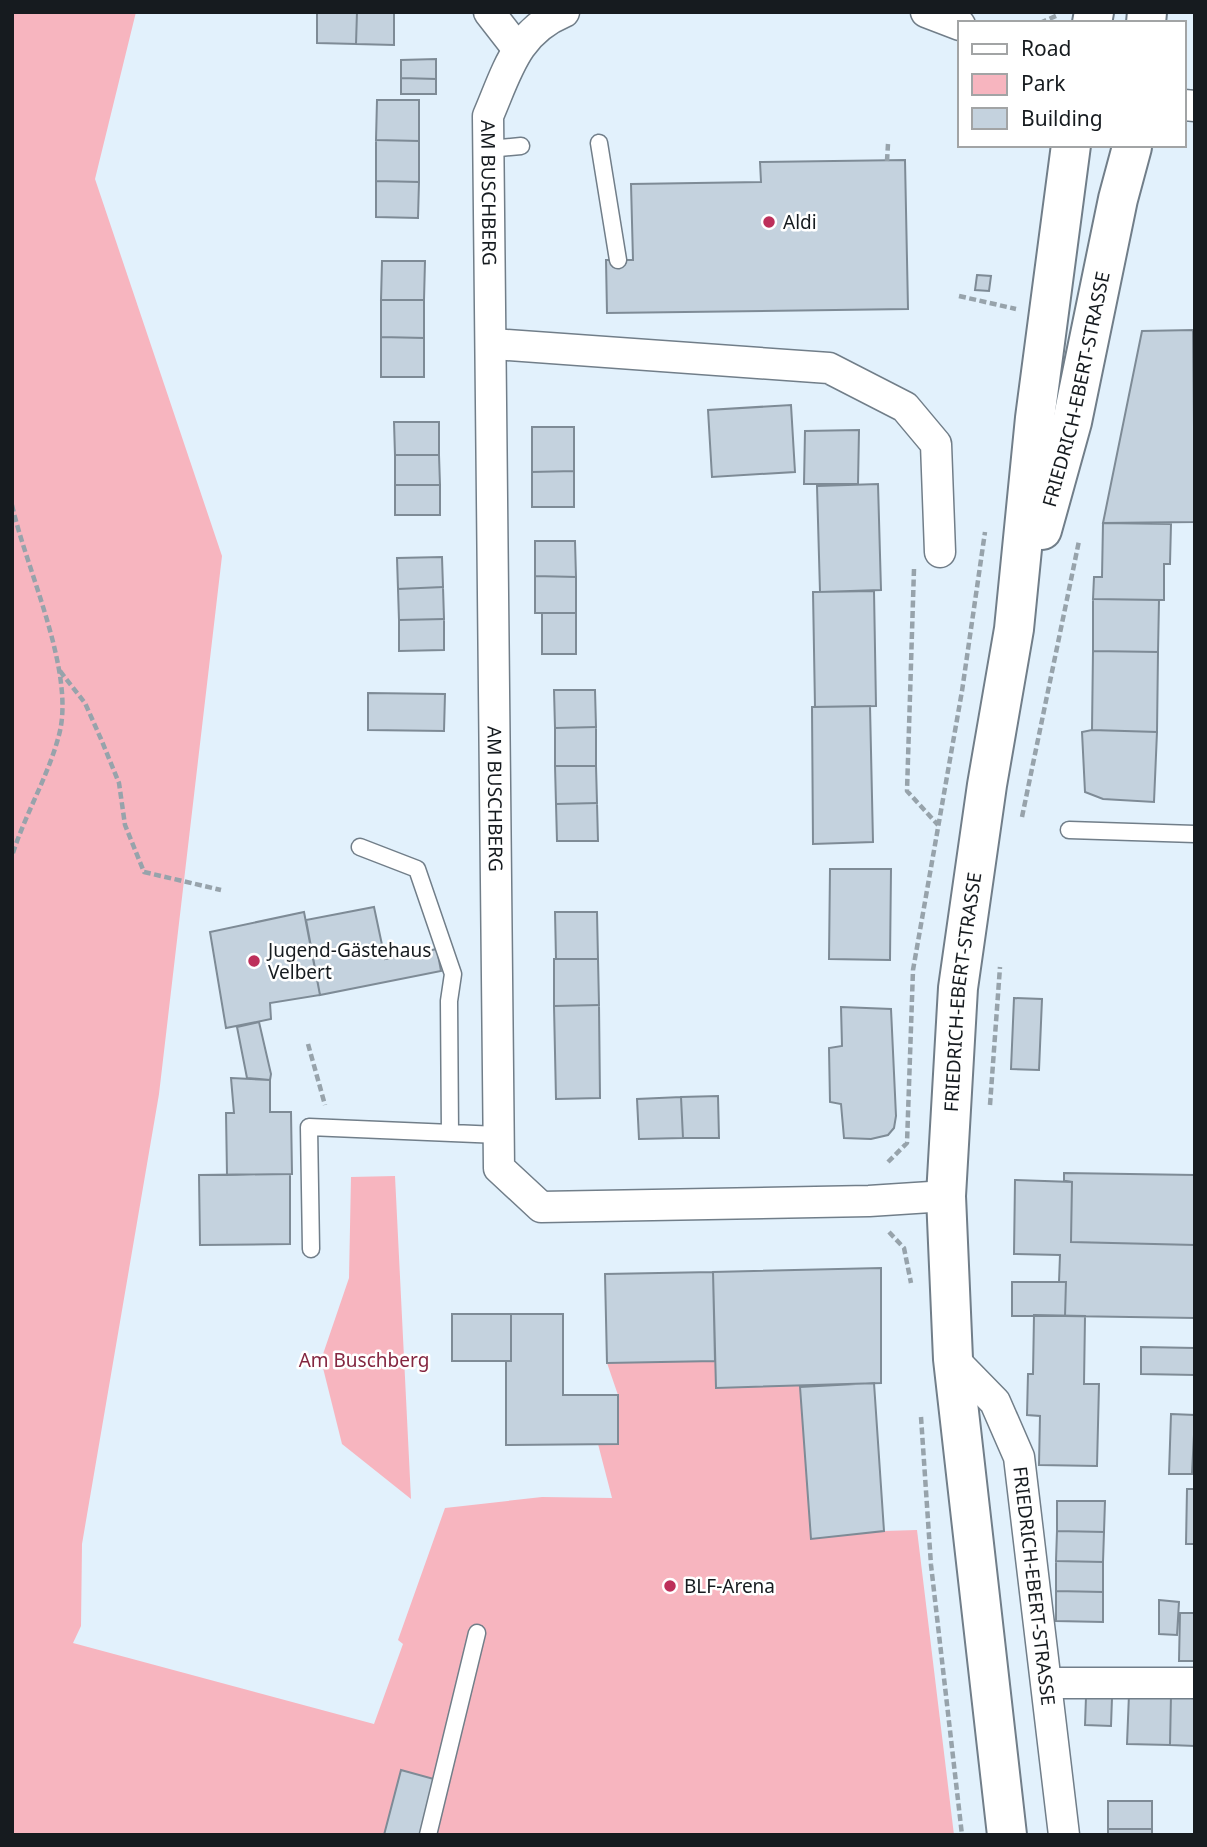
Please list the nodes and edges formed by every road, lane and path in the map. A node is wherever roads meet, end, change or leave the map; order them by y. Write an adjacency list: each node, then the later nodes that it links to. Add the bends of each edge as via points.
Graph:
1 (489, 12): 7 (street)
2 (564, 12): 7 (street, AM BUSCHBERG, via 545,20)
3 (926, 12): 6 (street)
4 (1061, 12): 5 (path)
5 (1044, 21)
6 (958, 24)
7 (517, 48): 15 (street, AM BUSCHBERG, via 488,116)
8 (599, 143): 17 (lane)
9 (888, 144): 16 (path)
10 (520, 146): 15 (lane)
11 (1071, 147): 27 (main road, FRIEDRICH-EBERT-STRASSE, via 1035,418)
12 (1088, 147): 13 (main road, via 1099,151)
13 (1127, 147)
14 (1134, 147): 27 (main road, FRIEDRICH-EBERT-STRASSE, via 1118,199 1072,422)
15 (489, 149): 22 (street, AM BUSCHBERG)
16 (887, 160)
17 (618, 260)
18 (959, 296): 20 (path)
19 (1018, 296): 20 (path)
20 (1017, 309): 21 (path)
21 (1015, 321)
22 (493, 344): 26 (street, via 830,368 905,407 936,444); 41 (street, AM BUSCHBERG)
23 (12, 505): 28 (path)
24 (985, 529): 30 (path)
25 (1080, 537): 29 (path)
26 (940, 552): 30 (path, via 915,567 907,791)
27 (1014, 629): 43 (main road, FRIEDRICH-EBERT-STRASSE, via 958,988)
28 (60, 671): 34 (path, via 60,732); 35 (path, via 85,703 101,739 119,783 125,825 144,872)
29 (1020, 823)
30 (938, 825): 42 (path, via 913,970 907,1143)
31 (1069, 830): 32 (lane)
32 (1195, 834)
33 (360, 847): 40 (lane, via 417,869 450,962)
34 (12, 856)
35 (221, 890)
36 (1000, 956): 38 (path)
37 (308, 1044): 39 (path)
38 (991, 1090)
39 (324, 1099)
40 (450, 1133): 41 (lane); 46 (lane, via 309,1127)
41 (499, 1135): 43 (street, AM BUSCHBERG, via 499,1168 541,1207)
42 (888, 1162)
43 (946, 1196): 47 (main road, FRIEDRICH-EBERT-STRASSE)
44 (888, 1231): 45 (path)
45 (904, 1248)
46 (311, 1249)
47 (953, 1359): 50 (street, FRIEDRICH-EBERT-STRASSE, via 995,1402 1019,1457); 54 (main road, FRIEDRICH-EBERT-STRASSE)
48 (931, 1565): 53 (path)
49 (477, 1633): 52 (lane)
50 (1047, 1683): 51 (street); 55 (street, FRIEDRICH-EBERT-STRASSE)
51 (1195, 1684)
52 (428, 1835)
53 (962, 1835)
54 (1007, 1835)
55 (1064, 1835)

